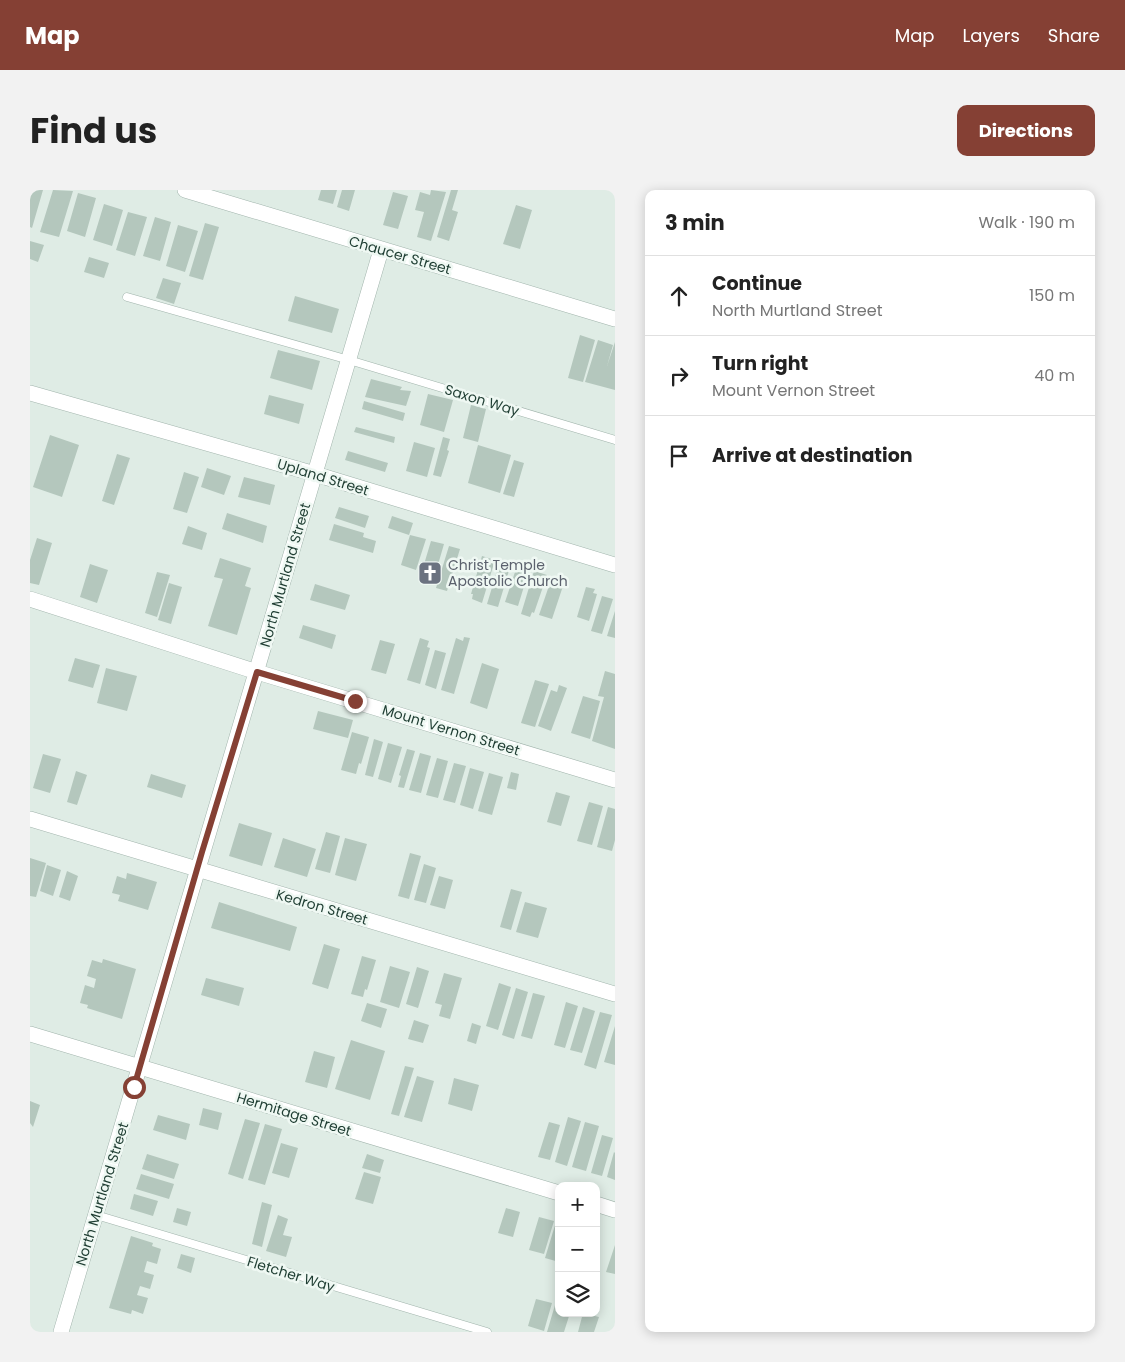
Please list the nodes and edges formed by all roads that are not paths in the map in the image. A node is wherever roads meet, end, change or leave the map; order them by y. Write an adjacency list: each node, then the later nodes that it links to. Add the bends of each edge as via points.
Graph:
1 (185, 190): 2 (street, Chaucer Street)
2 (203, 192): 3 (street, Chaucer Street)
3 (381, 250): 5 (street, Chaucer Street); 6 (street, North Murtland Street)
4 (127, 297): 6 (lane, Saxon Way)
5 (615, 319)
6 (349, 360): 8 (lane, Saxon Way); 9 (street, North Murtland Street)
7 (30, 393): 9 (street, Upland Street)
8 (615, 440)
9 (315, 474): 10 (street, Upland Street); 12 (street, North Murtland Street)
10 (615, 565)
11 (30, 599): 12 (street, Mount Vernon Street)
12 (257, 672): 13 (street, Mount Vernon Street); 15 (street, North Murtland Street)
13 (615, 780)
14 (30, 819): 15 (street, Kedron Street)
15 (196, 870): 16 (street, Kedron Street); 18 (street, North Murtland Street)
16 (615, 994)
17 (30, 1034): 18 (street, Hermitage Street)
18 (139, 1068): 19 (street, Hermitage Street); 22 (street, North Murtland Street)
19 (555, 1192)
20 (600, 1205): 21 (street)
21 (615, 1210)
22 (96, 1215): 23 (street, North Murtland Street); 24 (lane, Fletcher Way)
23 (61, 1332)
24 (486, 1332)

